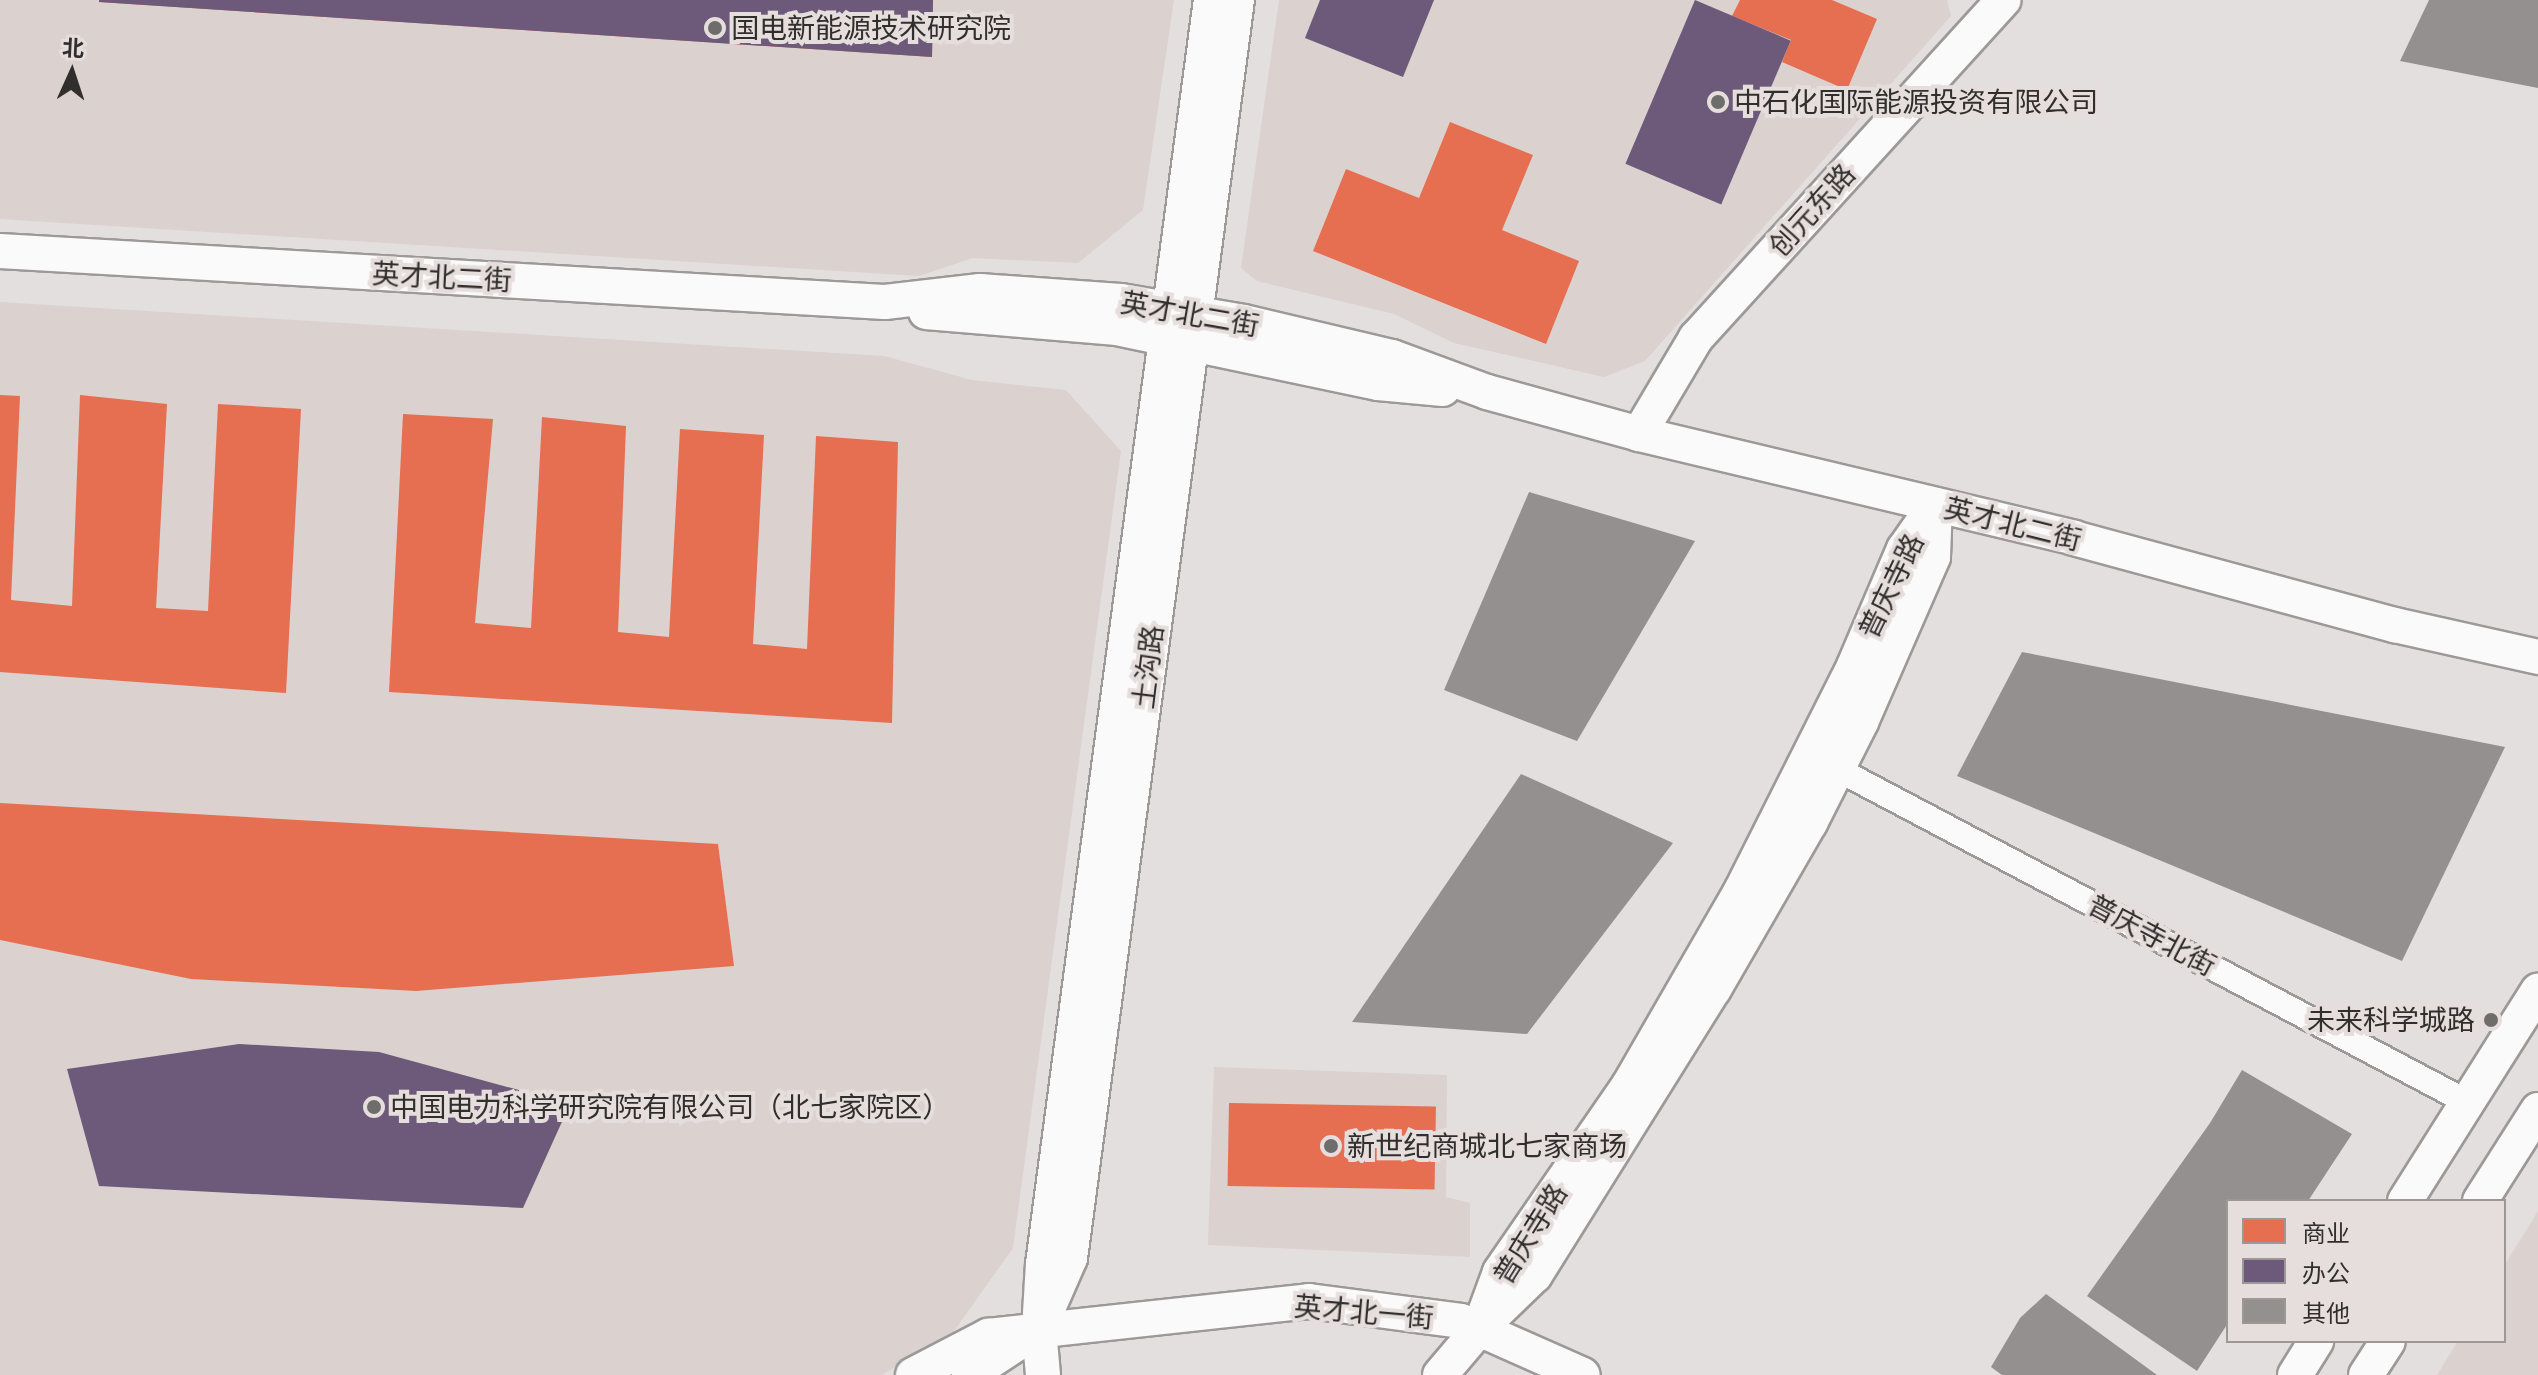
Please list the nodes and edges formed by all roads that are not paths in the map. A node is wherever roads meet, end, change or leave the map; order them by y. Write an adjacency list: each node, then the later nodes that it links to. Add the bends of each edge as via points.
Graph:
1 (1211, 0): 5 (street, 土沟路)
2 (1237, 0): 5 (street, 土沟路)
3 (2004, 0): 6 (street, 创元东路, via 1696,338)
4 (0, 251): 5 (street, 英才北二街, via 885,302 980,291 1121,301)
5 (1180, 326): 6 (street, 英才北二街, via 1378,383 1487,392); 15 (street, 土沟路, via 1070,1258)
6 (1639, 434): 7 (street, 英才北二街)
7 (1935, 505): 8 (street, 英才北二街); 9 (street, 普庆寺路, via 1933,557); 16 (street, 普庆寺路, via 1904,549 1854,666 1741,891 1629,1085 1500,1272)
8 (2538, 657)
9 (1837, 769): 11 (street, 普庆寺北街); 16 (street, 普庆寺路, via 1714,989 1535,1275)
10 (2538, 991): 11 (street)
11 (2467, 1102): 13 (street)
12 (2538, 1110): 14 (street)
13 (2406, 1199)
14 (2481, 1199)
15 (1039, 1329): 16 (street, 英才北一街, via 1309,1301 1461,1321); 19 (street, via 988,1336); 20 (street); 21 (street)
16 (1479, 1329): 22 (street, 普庆寺路); 23 (street, 英才北一街)
17 (2315, 1343): 24 (street)
18 (2387, 1343): 25 (street)
19 (913, 1375)
20 (969, 1375)
21 (1043, 1375)
22 (1440, 1375)
23 (1583, 1375)
24 (2295, 1375)
25 (2366, 1375)

